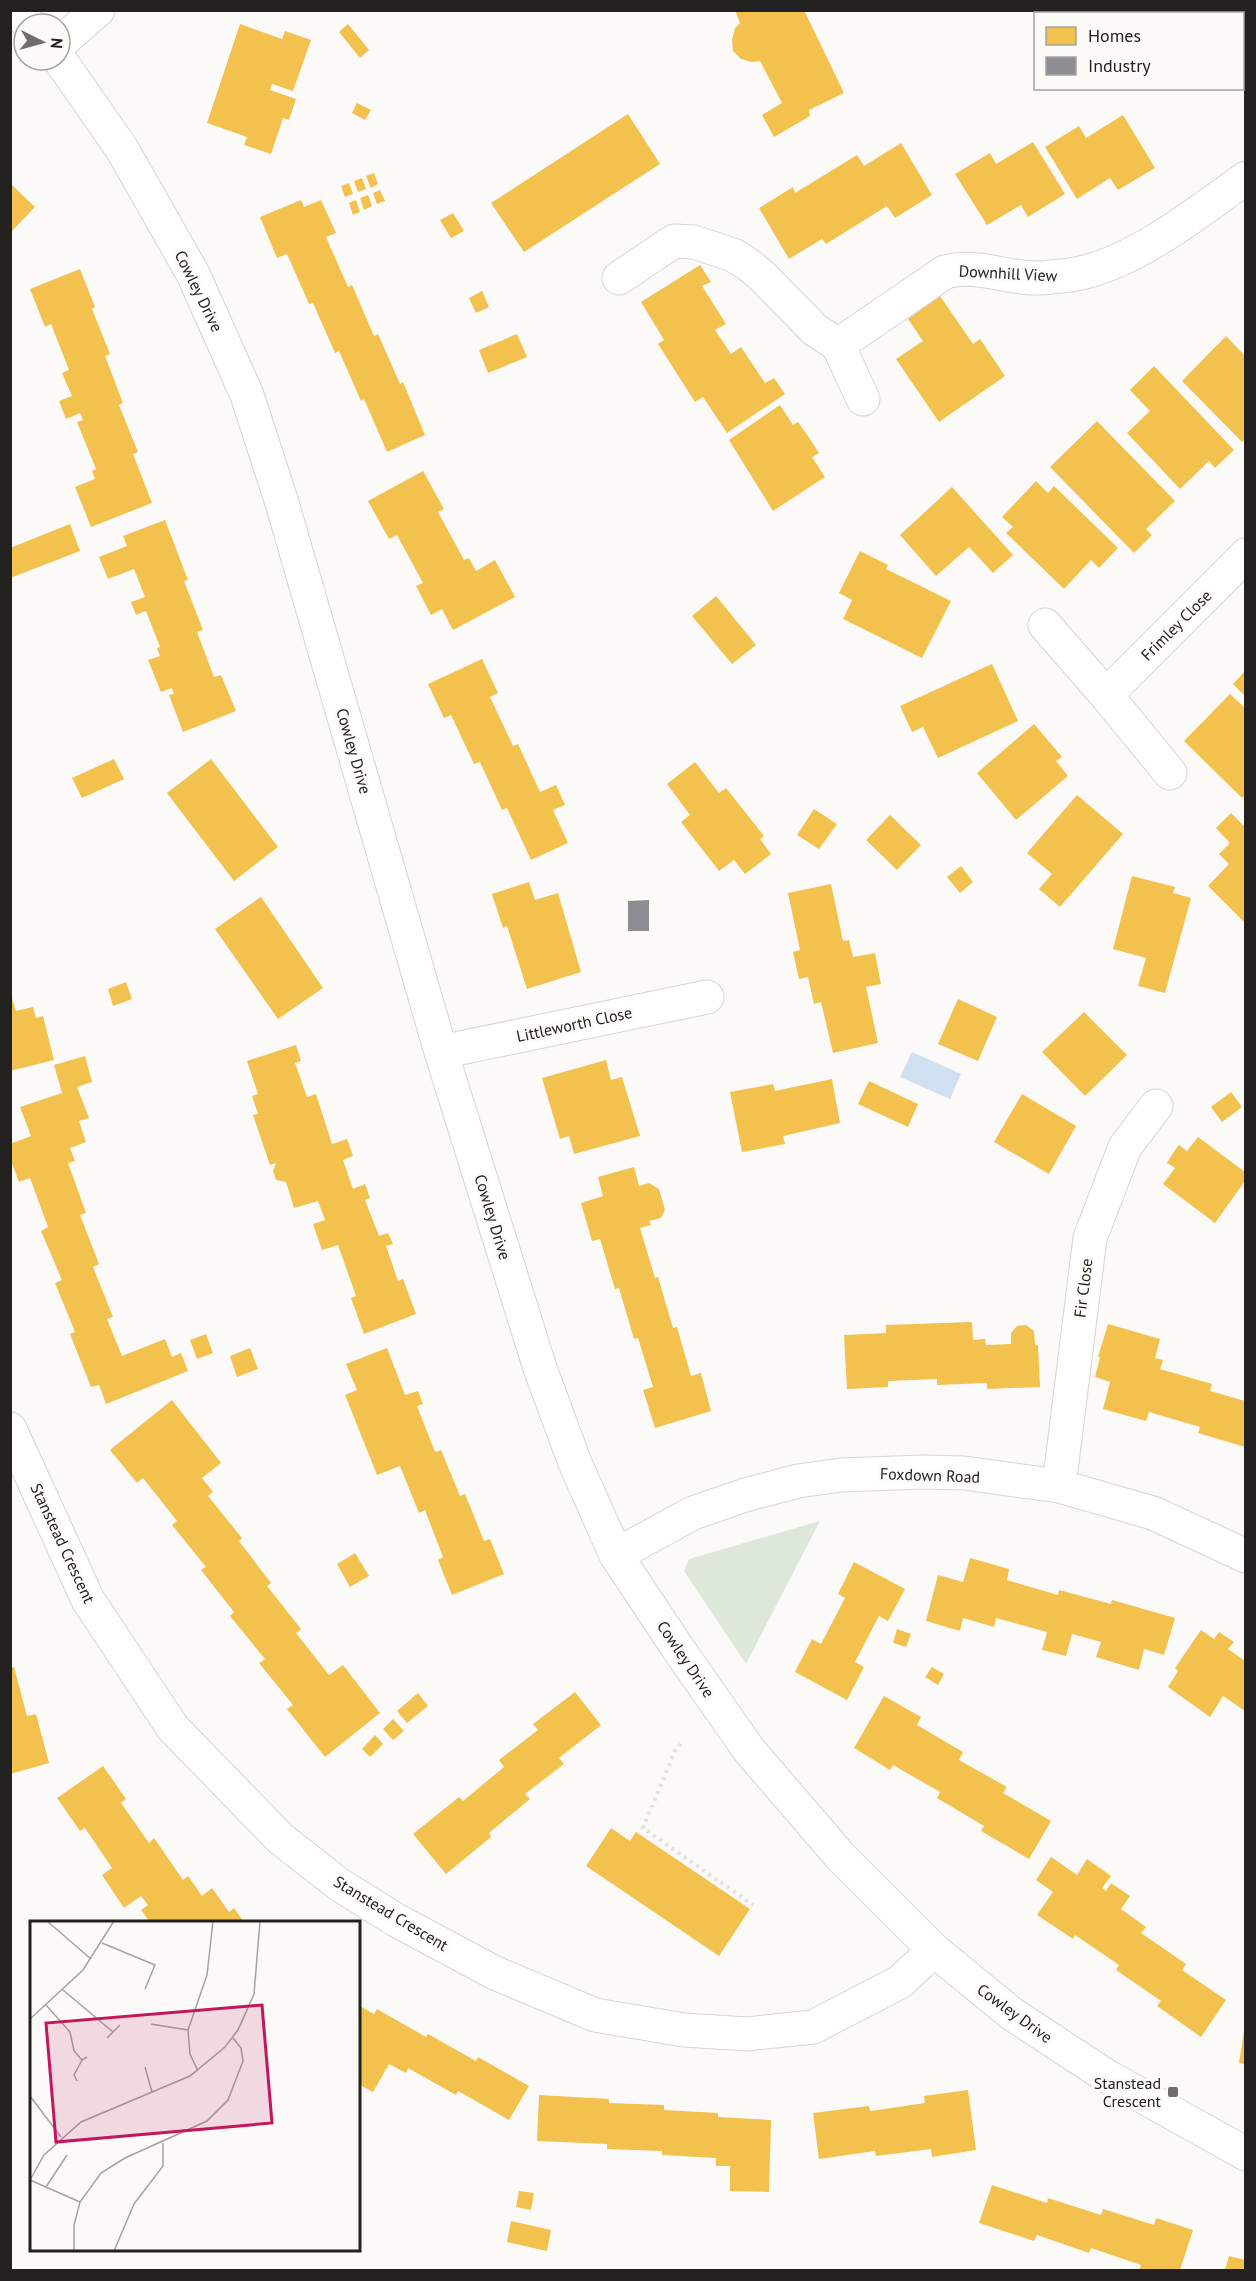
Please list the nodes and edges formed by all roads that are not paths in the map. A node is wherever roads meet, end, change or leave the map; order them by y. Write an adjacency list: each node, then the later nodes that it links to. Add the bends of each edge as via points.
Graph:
1 (98, 10): 2 (street)
2 (72, 33)
3 (68, 72): 13 (street, Cowley Drive, via 122,149 187,264 247,395)
4 (1245, 178): 6 (street, Downhill View, via 1145,246 1101,267 1037,278 1011,277 977,268 945,272)
5 (619, 278): 6 (street, via 674,241 694,242 733,255 762,276 815,330)
6 (838, 345): 7 (street)
7 (863, 399)
8 (1245, 555): 10 (street, Frimley Close)
9 (1045, 625): 10 (street)
10 (1106, 695): 11 (street)
11 (1170, 773)
12 (707, 997): 13 (street, Littleworth Close)
13 (441, 1052): 17 (street, Cowley Drive, via 540,1368 575,1463)
14 (1156, 1106): 16 (street, Fir Close, via 1125,1147 1090,1238)
15 (10, 1429): 19 (street, Stanstead Crescent, via 88,1600 172,1728 281,1839 340,1885 396,1920 495,1973 595,2015 684,2030 747,2034 813,2027 900,1982)
16 (1059, 1486): 17 (street, Foxdown Road, via 964,1473 923,1472 862,1473 798,1481 693,1514); 18 (street, Foxdown Road, via 1153,1513)
17 (616, 1555): 19 (street, Cowley Drive, via 749,1750 841,1857)
18 (1245, 1556)
19 (934, 1950): 20 (street, Cowley Drive, via 1012,2014 1108,2077)
20 (1245, 2154)

